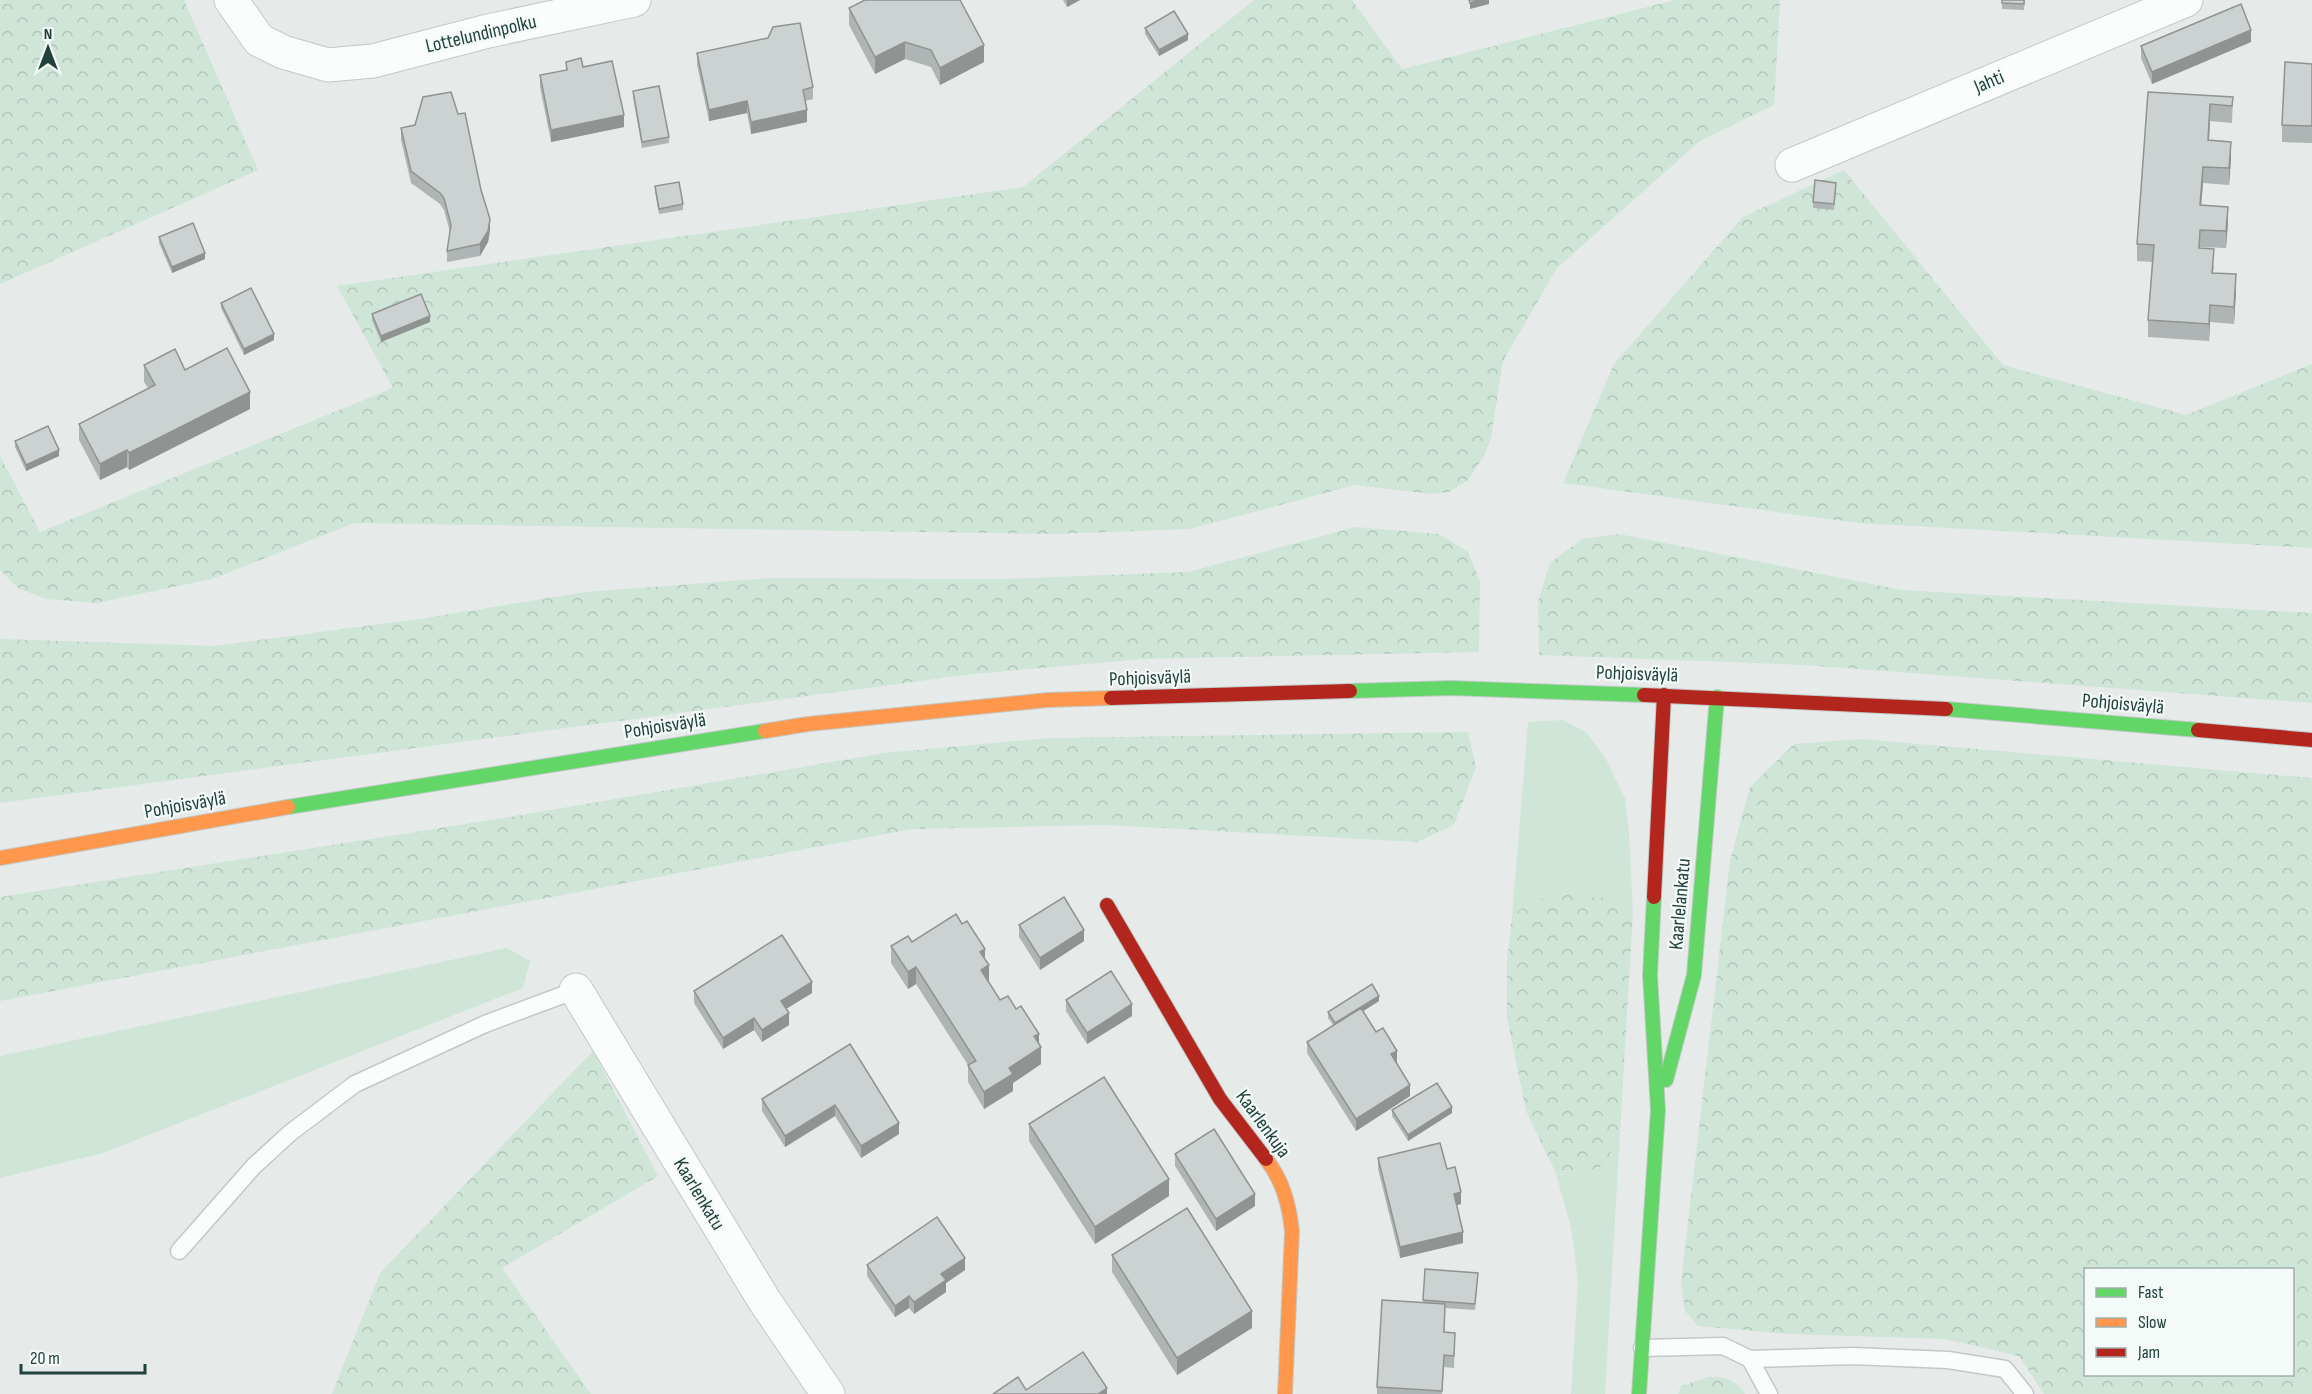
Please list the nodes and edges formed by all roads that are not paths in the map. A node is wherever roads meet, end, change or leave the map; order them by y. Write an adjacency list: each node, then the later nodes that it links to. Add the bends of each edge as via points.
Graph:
1 (231, 0): 2 (street, Lottelundinpolku, via 259,40 283,52 328,65 373,61 488,31)
2 (634, 0)
3 (2186, 0): 4 (street, Jahti)
4 (1792, 165)
5 (1664, 695): 6 (main road, Pohjoisväylä); 8 (main road, Pohjoisväylä, via 1451,688 1048,700 808,724 276,809); 11 (main road, Kaarlelankatu, via 1650,975)
6 (1717, 697): 7 (main road, Pohjoisväylä, via 1953,709); 11 (main road, Kaarlelankatu, via 1694,975)
7 (2312, 740)
8 (0, 858)
9 (1107, 905): 16 (main road, Kaarlenkuja, via 1220,1099 1282,1185 1292,1231)
10 (576, 990): 12 (lane, via 485,1024 354,1084 254,1166); 15 (street, Kaarlenkatu, via 764,1300)
11 (1658, 1110): 13 (main road, Kaarlelankatu)
12 (179, 1251)
13 (1642, 1348): 14 (lane, via 1723,1346); 17 (main road, Kaarlelankatu)
14 (1750, 1359): 18 (lane); 19 (lane, via 1852,1356 1948,1360 2005,1369)
15 (828, 1394)
16 (1285, 1394)
17 (1639, 1394)
18 (1769, 1394)
19 (2025, 1394)

